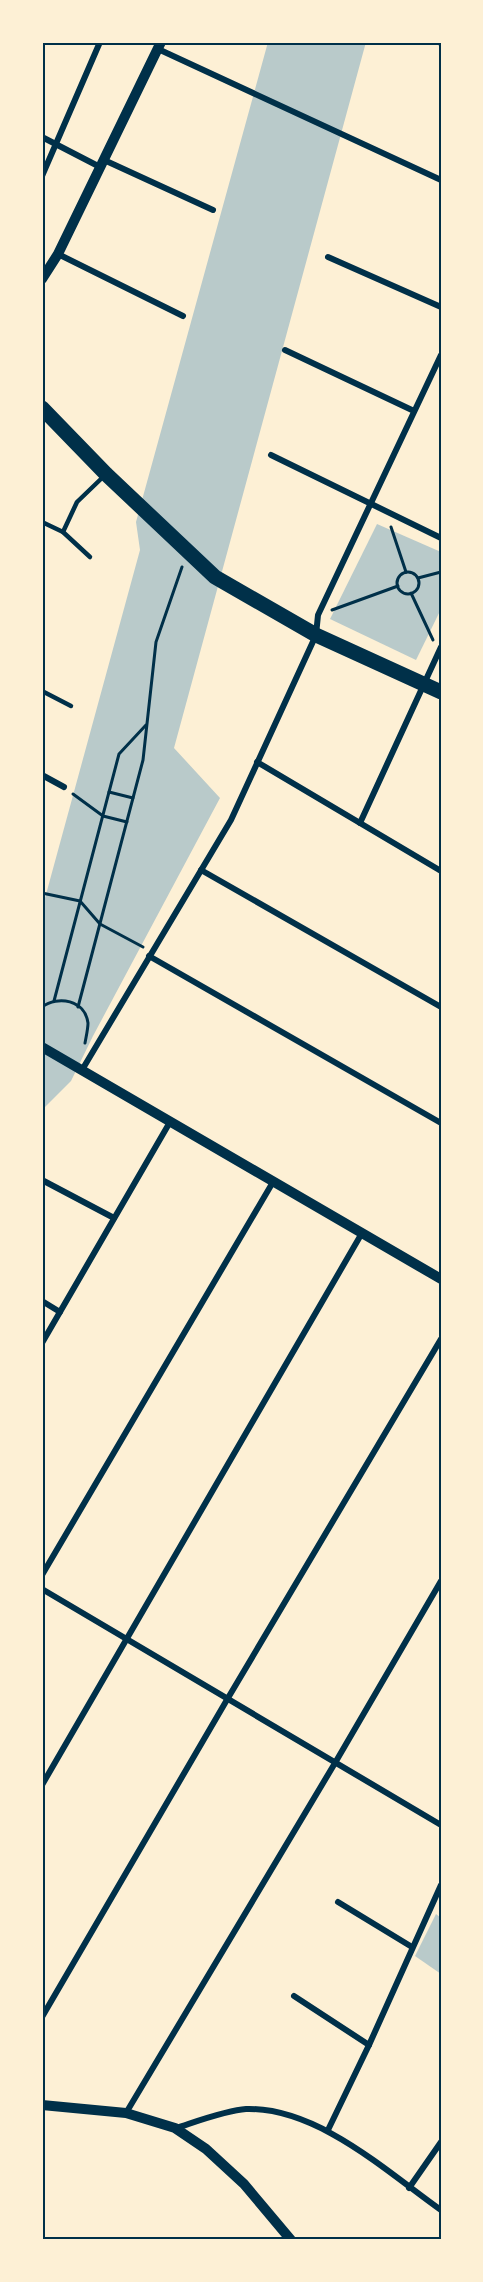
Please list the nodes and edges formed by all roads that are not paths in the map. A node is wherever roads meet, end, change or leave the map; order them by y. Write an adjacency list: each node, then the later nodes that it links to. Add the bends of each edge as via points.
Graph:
1 (100, 42): 4 (street)
2 (159, 45): 5 (street); 7 (street)
3 (42, 137): 4 (street)
4 (56, 143): 5 (street); 6 (street)
5 (102, 163): 8 (street); 9 (street)
6 (42, 176)
7 (441, 180)
8 (213, 210)
9 (58, 254): 11 (street); 13 (street)
10 (328, 257): 12 (street)
11 (42, 279)
12 (441, 307)
13 (183, 316)
14 (285, 350): 17 (street)
15 (441, 355): 17 (street)
16 (42, 408): 19 (main road)
17 (414, 411): 20 (street)
18 (271, 455): 20 (street)
19 (106, 474): 22 (lane, via 77,502); 25 (main road, via 215,577)
20 (370, 503): 23 (street); 25 (street, via 318,615)
21 (42, 522): 22 (lane)
22 (63, 532): 24 (lane)
23 (441, 538)
24 (90, 557)
25 (316, 635): 27 (main road); 31 (street)
26 (440, 650): 27 (street)
27 (424, 684): 29 (main road); 34 (street)
28 (42, 691): 30 (lane)
29 (441, 692)
30 (71, 706)
31 (257, 762): 34 (street); 35 (street, via 231,820)
32 (42, 775): 33 (street)
33 (64, 787)
34 (360, 823): 36 (street)
35 (201, 870): 37 (street); 38 (street)
36 (441, 871)
37 (150, 954): 40 (street); 42 (street)
38 (441, 1007)
39 (42, 1047): 40 (street)
40 (82, 1070): 41 (street)
41 (170, 1122): 44 (street); 45 (street)
42 (441, 1123)
43 (42, 1180): 45 (street)
44 (273, 1182): 46 (street); 52 (street)
45 (114, 1218): 49 (street)
46 (362, 1233): 47 (street); 55 (street)
47 (441, 1279)
48 (42, 1301): 49 (street)
49 (60, 1312): 51 (street)
50 (441, 1339): 56 (street)
51 (42, 1343)
52 (42, 1575)
53 (441, 1581): 57 (street)
54 (42, 1589): 55 (street)
55 (127, 1639): 56 (street); 58 (street)
56 (228, 1698): 57 (street); 64 (street)
57 (335, 1763): 59 (street); 67 (street)
58 (42, 1785)
59 (441, 1825)
60 (441, 1885): 62 (street)
61 (338, 1902): 62 (street)
62 (412, 1947): 65 (street)
63 (294, 1996): 65 (street)
64 (42, 2017)
65 (369, 2045): 69 (street)
66 (42, 2105): 67 (street)
67 (126, 2113): 68 (street)
68 (175, 2128): 69 (street, via 244,2109 277,2110); 73 (street, via 206,2149 244,2184)
69 (328, 2130): 71 (street)
70 (441, 2142): 71 (street)
71 (409, 2188): 72 (street)
72 (441, 2210)
73 (291, 2240)

